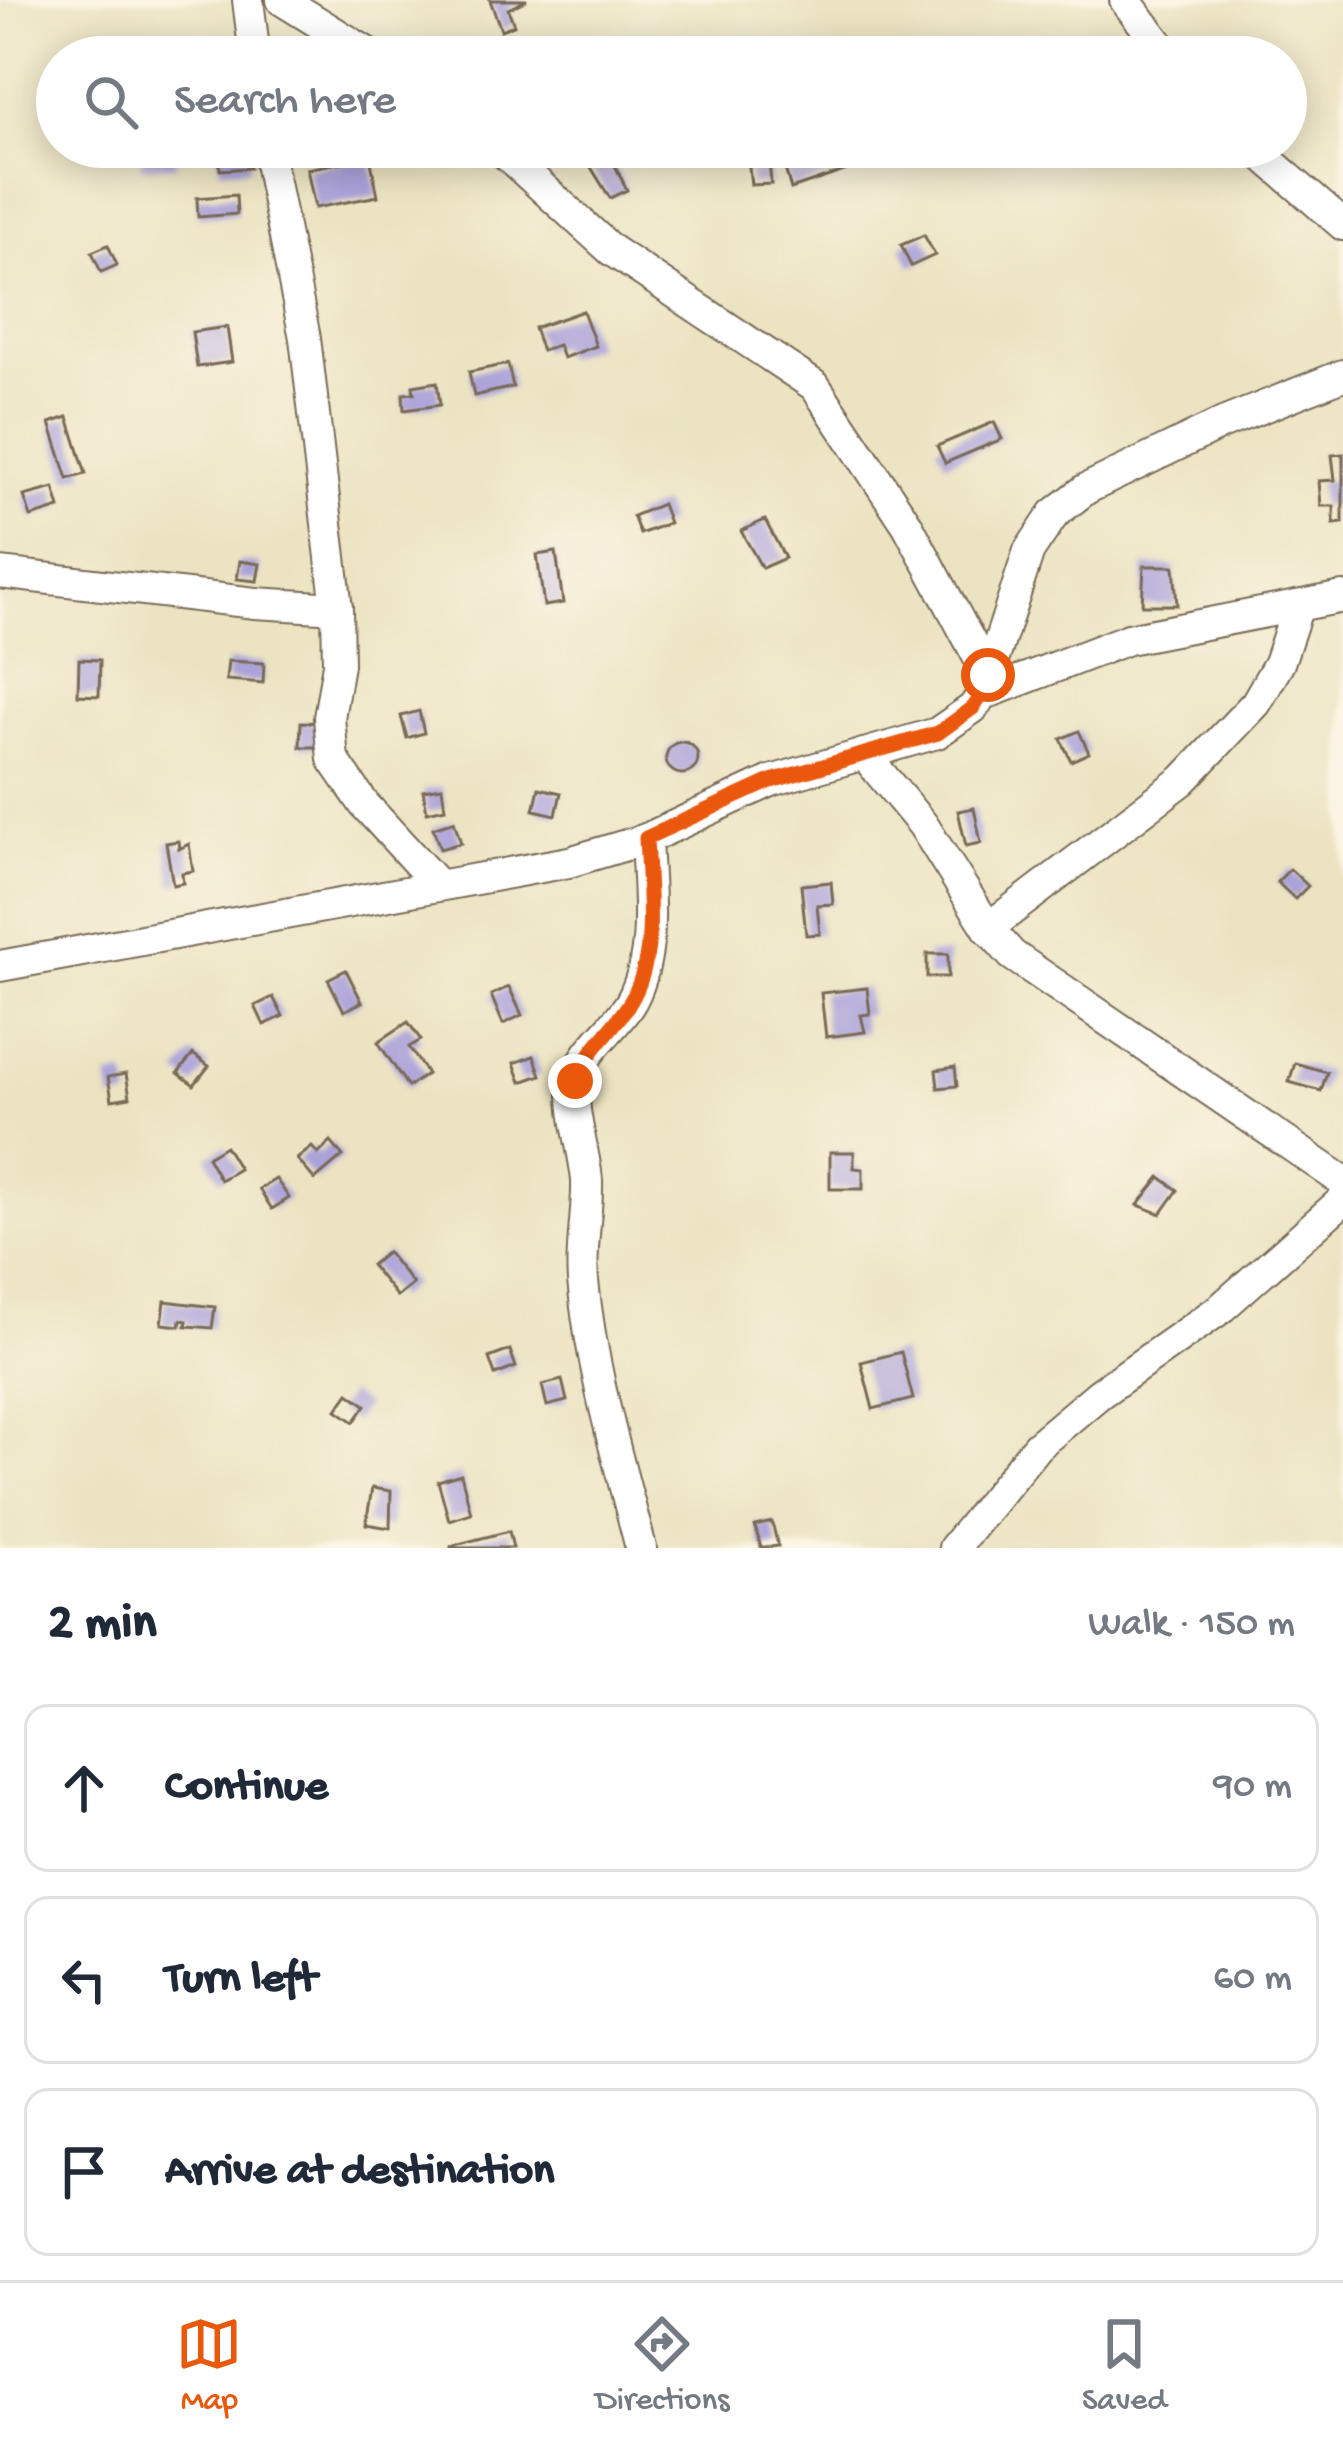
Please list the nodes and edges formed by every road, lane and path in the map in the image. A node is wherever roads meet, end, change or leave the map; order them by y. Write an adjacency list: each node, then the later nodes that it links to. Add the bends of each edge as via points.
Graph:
1 (248, 0): 4 (street)
2 (282, 0): 5 (street)
3 (1125, 0): 6 (street)
4 (252, 36)
5 (340, 36)
6 (1153, 36)
7 (271, 168): 15 (street, via 305,338)
8 (521, 168): 16 (street, via 610,250 815,386 907,524)
9 (1277, 168): 10 (street)
10 (1343, 225)
11 (1343, 375): 16 (street, via 1222,423 1054,514 1029,551)
12 (0, 573): 15 (street)
13 (1343, 598): 14 (street)
14 (1298, 606): 16 (street, via 1128,639); 20 (street, via 1256,704 1183,780)
15 (338, 608): 19 (street, via 333,759)
16 (985, 685): 17 (street, via 973,708 938,733)
17 (864, 754): 18 (street, via 771,781); 20 (street, via 923,825)
18 (646, 838): 19 (street, via 568,862); 24 (street, via 645,961 632,1000 586,1057 574,1087 596,1372)
19 (437, 884): 21 (street)
20 (988, 928): 22 (street, via 1044,980)
21 (0, 966)
22 (1343, 1181)
23 (1343, 1200): 25 (street, via 1220,1309 1037,1446)
24 (641, 1548)
25 (955, 1548)

